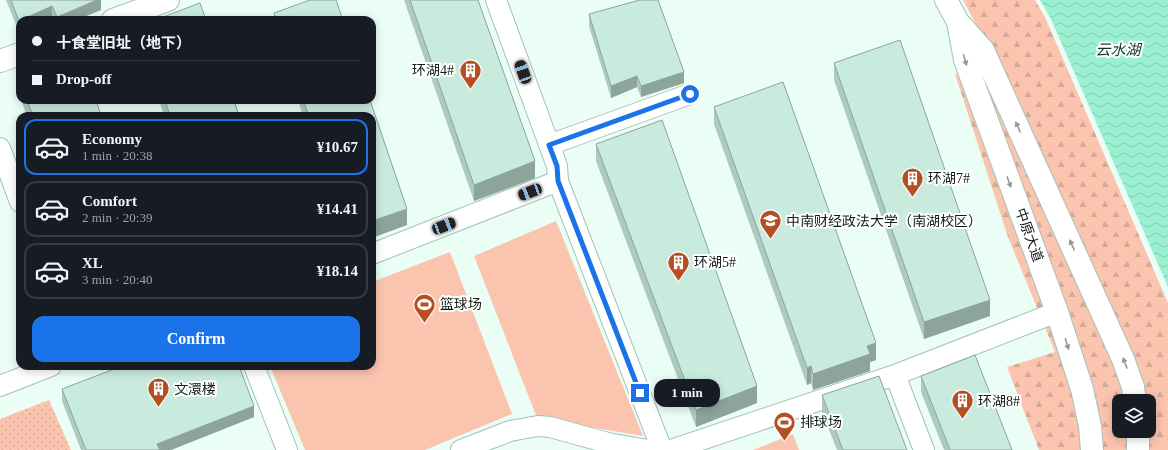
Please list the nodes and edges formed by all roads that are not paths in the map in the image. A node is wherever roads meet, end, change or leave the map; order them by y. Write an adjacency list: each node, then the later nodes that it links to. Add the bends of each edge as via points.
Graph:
1 (168, 0): 4 (main road)
2 (496, 0): 9 (street)
3 (946, 0): 5 (main road, 中原大道)
4 (124, 16)
5 (958, 22): 14 (main road, 中原大道, one-way to 14, via 964,60); 19 (main road, 中原大道, one-way to 5, via 1124,359 983,50)
6 (16, 55): 7 (main road)
7 (0, 61)
8 (690, 94): 9 (street)
9 (549, 145): 11 (street, via 557,166)
10 (0, 148): 12 (street)
11 (558, 181): 13 (street); 24 (street)
12 (16, 191)
13 (376, 252)
14 (1057, 312): 17 (street); 27 (main road, 中原大道, one-way to 27, via 1087,406)
15 (41, 370): 18 (street)
16 (256, 370): 21 (street)
17 (895, 375): 25 (street); 26 (street)
18 (0, 386)
19 (1134, 394)
20 (1138, 438): 28 (main road)
21 (287, 450)
22 (461, 450): 23 (street, via 510,431 538,426)
23 (648, 450)
24 (662, 450)
25 (671, 450)
26 (924, 450)
27 (1092, 450)
28 (1138, 450)

